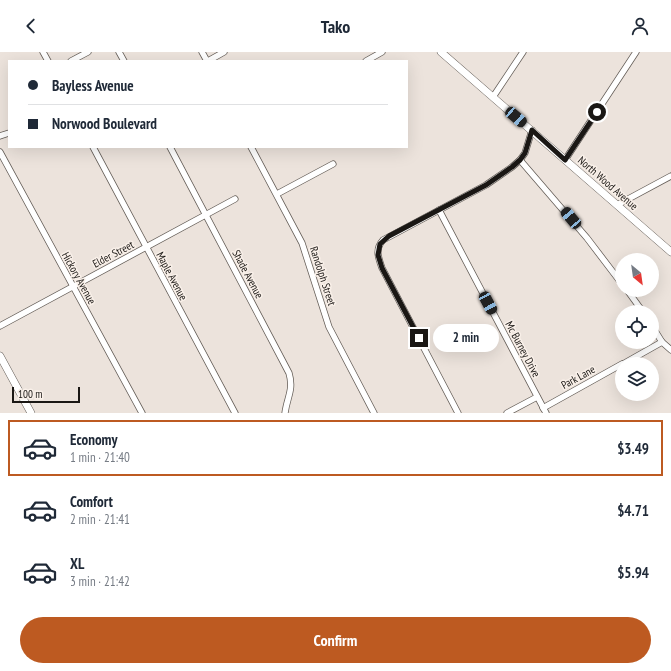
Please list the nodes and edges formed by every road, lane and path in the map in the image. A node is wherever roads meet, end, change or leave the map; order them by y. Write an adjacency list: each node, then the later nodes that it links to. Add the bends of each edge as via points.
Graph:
1 (88, 52): 7 (street)
2 (224, 52): 8 (street)
3 (382, 52): 9 (street)
4 (441, 52): 10 (main road, North Wood Avenue)
5 (523, 52): 10 (street)
6 (636, 52): 17 (street)
7 (73, 60)
8 (209, 60)
9 (368, 60)
10 (493, 97): 11 (main road, North Wood Avenue)
11 (532, 130): 16 (street); 17 (main road, North Wood Avenue)
12 (94, 148): 25 (street, Maple Avenue)
13 (171, 148): 24 (street, Shade Avenue)
14 (253, 148): 20 (street, Randolph Street)
15 (0, 152): 28 (street, Hickory Avenue)
16 (520, 160): 23 (street, via 486,185); 27 (street)
17 (565, 160): 22 (main road, North Wood Avenue)
18 (333, 164): 20 (street)
19 (671, 176): 22 (street)
20 (277, 194): 42 (street, Randolph Street, via 306,253 329,327)
21 (235, 199): 24 (street, Elder Street)
22 (617, 205): 26 (main road, North Wood Avenue)
23 (439, 210): 36 (street, Mc Burney Drive); 43 (street, via 383,240 378,255 382,268)
24 (206, 215): 25 (street, Elder Street); 41 (street, Shade Avenue, via 289,373 292,383)
25 (146, 248): 28 (street, Elder Street); 40 (street, Maple Avenue)
26 (671, 252)
27 (615, 275)
28 (73, 287): 29 (street, Elder Street); 39 (street, Hickory Avenue)
29 (0, 326)
30 (659, 337): 31 (street)
31 (662, 342): 32 (street); 34 (street, Park Lane)
32 (671, 350)
33 (0, 356): 38 (main road)
34 (635, 357)
35 (615, 368): 37 (street, Park Lane)
36 (537, 397): 37 (street, Mc Burney Drive); 44 (street)
37 (544, 410)
38 (31, 413)
39 (142, 413)
40 (235, 413)
41 (284, 413)
42 (374, 413)
43 (458, 413)
44 (507, 413)

